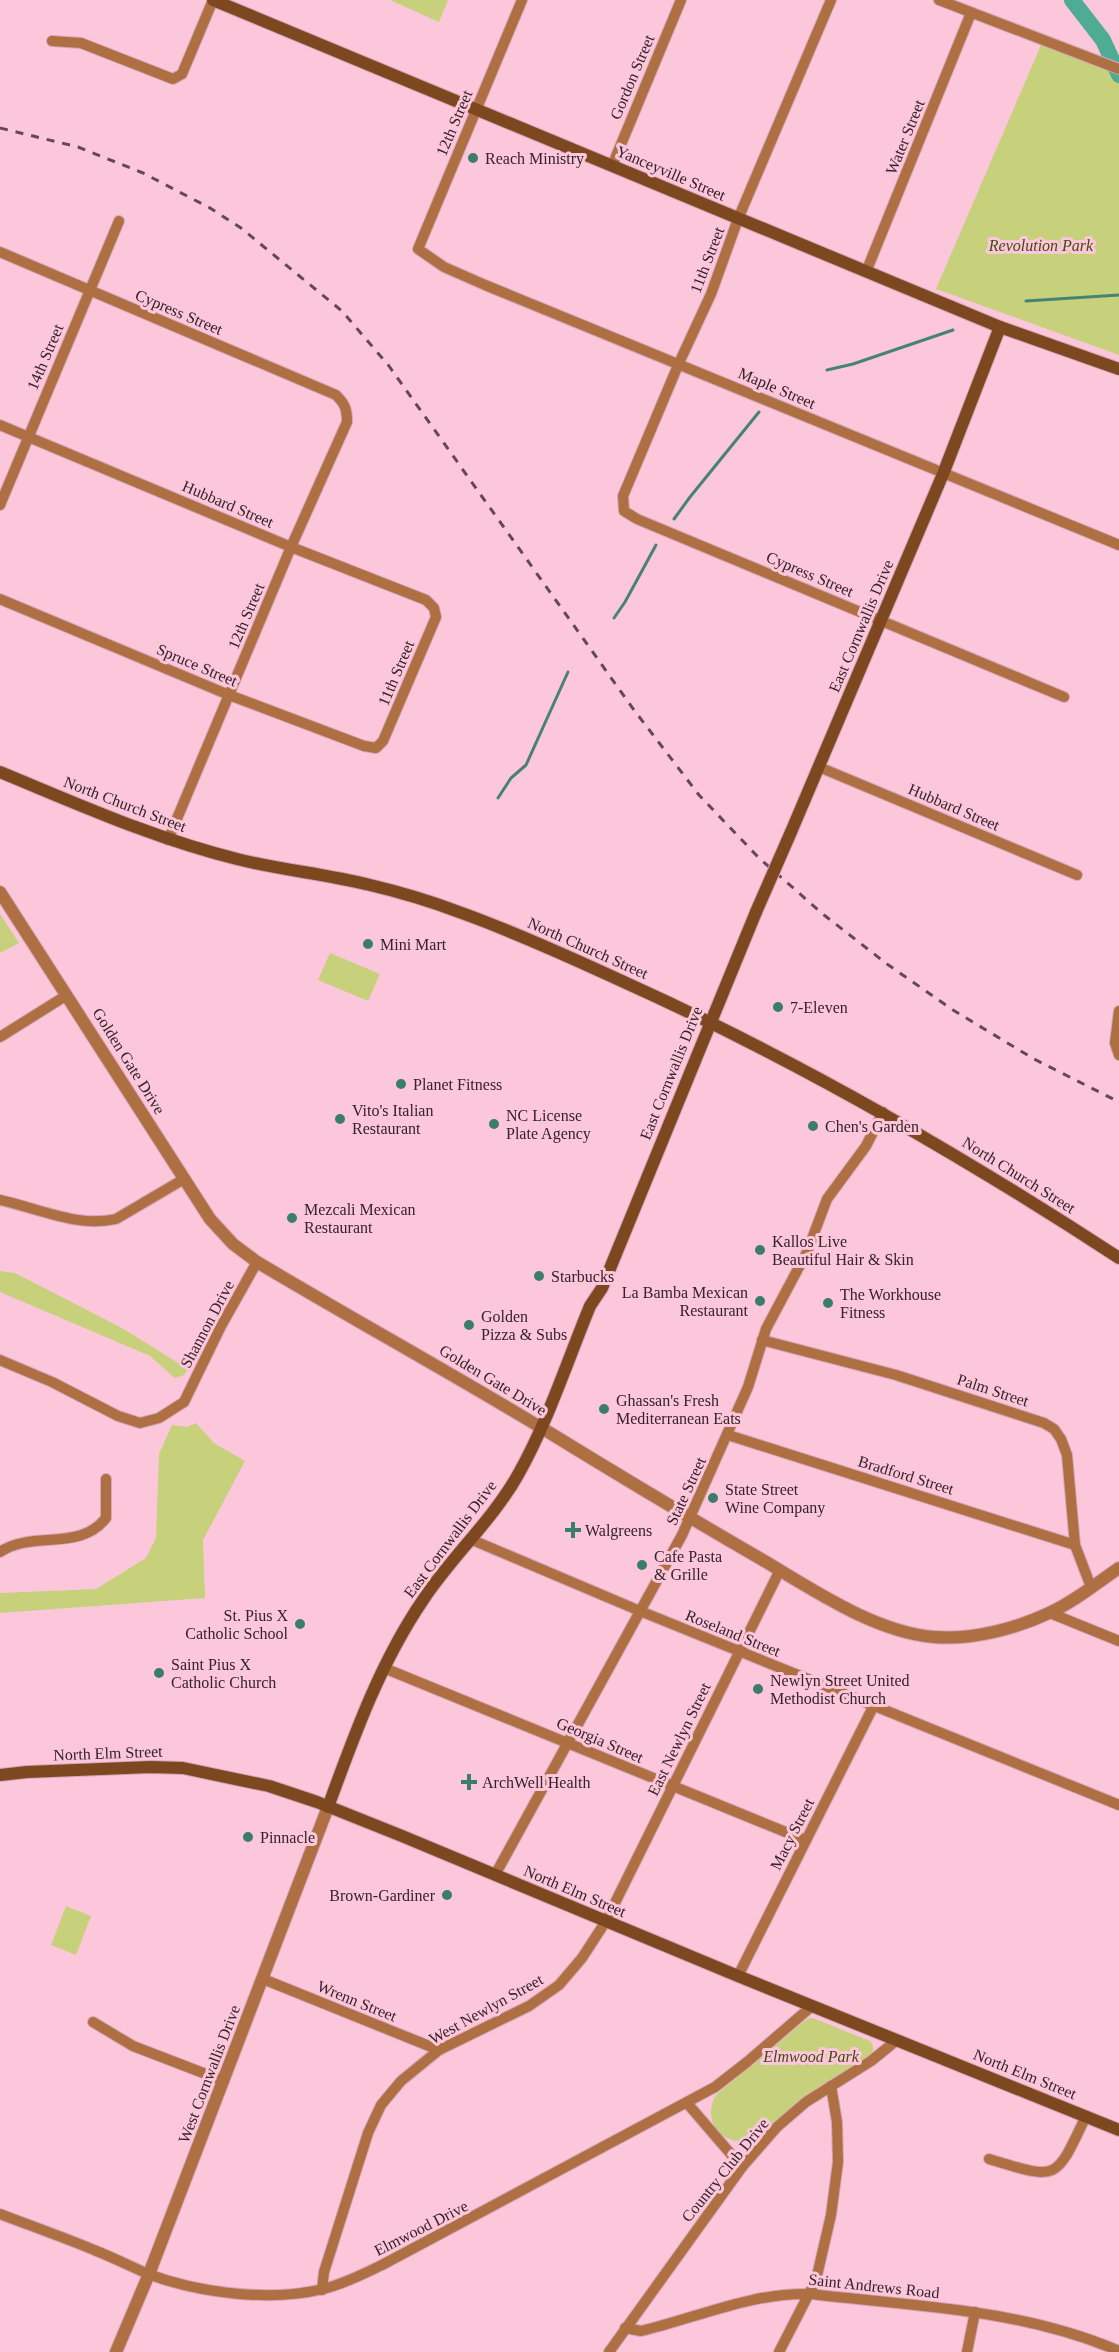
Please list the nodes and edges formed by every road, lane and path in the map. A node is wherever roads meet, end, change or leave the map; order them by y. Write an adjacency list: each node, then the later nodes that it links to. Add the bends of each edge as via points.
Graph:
1 (213, 0): 7 (street, via 182,74 172,79 81,43); 9 (main road, Yanceyville Street)
2 (522, 0): 9 (street, 12th Street)
3 (681, 0): 10 (street, Gordon Street)
4 (831, 0): 11 (street, 11th Street)
5 (939, 0): 6 (street)
6 (971, 13): 8 (street); 15 (street, Water Street)
7 (52, 41)
8 (1119, 69)
9 (476, 109): 10 (main road, Yanceyville Street); 14 (street, 12th Street, via 418,249)
10 (612, 166): 11 (main road, Yanceyville Street)
11 (738, 219): 15 (main road, Yanceyville Street); 18 (street, 11th Street, via 711,294)
12 (119, 221): 16 (street, 14th Street)
13 (0, 252): 16 (street, Cypress Street)
14 (426, 255): 18 (street, Maple Street, via 444,267)
15 (866, 272): 17 (main road, Yanceyville Street)
16 (90, 290): 20 (street, Cypress Street, via 336,395); 22 (street, 14th Street)
17 (1000, 327): 19 (main road, Yanceyville Street); 23 (main road, East Cornwallis Drive)
18 (679, 363): 23 (street, Maple Street); 24 (street, 11th Street)
19 (1119, 369)
20 (345, 403): 27 (street, 12th Street, via 347,422)
21 (0, 425): 22 (street, Hubbard Street)
22 (28, 437): 25 (street, 14th Street); 27 (street, Hubbard Street)
23 (943, 474): 26 (street, Maple Street); 30 (main road, East Cornwallis Drive)
24 (623, 496): 30 (street, Cypress Street, via 624,511 637,519)
25 (0, 506)
26 (1119, 545)
27 (291, 547): 29 (street, Hubbard Street, via 426,600); 31 (street, 12th Street)
28 (0, 599): 31 (street, Spruce Street)
29 (436, 617): 33 (street, 11th Street)
30 (881, 620): 32 (street, Cypress Street); 34 (main road, East Cornwallis Drive)
31 (229, 694): 33 (street, Spruce Street, via 364,746 376,748); 36 (street, 12th Street)
32 (1064, 697)
33 (383, 741)
34 (819, 767): 37 (street, Hubbard Street); 41 (main road, East Cornwallis Drive, bridge)
35 (0, 771): 36 (main road, North Church Street)
36 (168, 840): 41 (main road, North Church Street, via 239,859 388,889 457,911 549,948)
37 (1077, 875)
38 (0, 892): 39 (street, Golden Gate Drive)
39 (67, 995): 42 (street); 45 (street, Golden Gate Drive)
40 (1119, 1011): 43 (street, via 1115,1043)
41 (710, 1022): 44 (main road, North Church Street); 51 (main road, East Cornwallis Drive, via 602,1288 590,1306)
42 (0, 1037)
43 (1119, 1054)
44 (883, 1112): 47 (main road, North Church Street); 49 (street, State Street, via 849,1172 830,1193 807,1252)
45 (184, 1179): 46 (street, via 105,1222 80,1220); 48 (street, Golden Gate Drive, via 220,1232)
46 (0, 1200)
47 (1119, 1258)
48 (257, 1262): 50 (street, Shannon Drive, via 184,1402 159,1418 130,1420); 51 (street, Golden Gate Drive)
49 (762, 1340): 52 (street, State Street); 56 (street, Palm Street, via 896,1375 1054,1429 1067,1455)
50 (0, 1360)
51 (540, 1427): 54 (street, Golden Gate Drive); 55 (main road, East Cornwallis Drive, via 503,1499)
52 (728, 1435): 54 (street, State Street); 56 (street, Bradford Street)
53 (106, 1479): 57 (street, via 106,1518 93,1531 62,1539 17,1543)
54 (690, 1518): 59 (street, Golden Gate Drive); 61 (street, State Street)
55 (471, 1539): 61 (street, Roseland Street); 65 (main road, East Cornwallis Drive, via 423,1600)
56 (1075, 1545): 60 (street, Palm Street)
57 (0, 1552)
58 (1119, 1568): 60 (street, Golden Gate Drive)
59 (780, 1570): 62 (street, Golden Gate Drive, via 879,1623 935,1637 971,1636); 64 (street, East Newlyn Street)
60 (1091, 1587): 62 (street, Golden Gate Drive)
61 (640, 1611): 64 (street, Roseland Street); 67 (street, State Street)
62 (1050, 1613): 63 (street)
63 (1119, 1641)
64 (739, 1651): 66 (street, Roseland Street); 69 (street, East Newlyn Street)
65 (384, 1668): 67 (street, Georgia Street); 71 (main road, East Cornwallis Drive)
66 (873, 1705): 70 (street, Roseland Street); 72 (street, Macy Street)
67 (567, 1742): 69 (street, Georgia Street); 73 (street, State Street)
68 (0, 1775): 71 (main road, North Elm Street, via 183,1768 269,1786)
69 (672, 1787): 72 (street, Georgia Street); 74 (street, East Newlyn Street)
70 (1119, 1805)
71 (328, 1807): 73 (main road, North Elm Street); 76 (street, West Cornwallis Drive)
72 (805, 1840): 75 (street, Macy Street)
73 (495, 1875): 74 (main road, North Elm Street)
74 (606, 1921): 75 (main road, North Elm Street); 80 (street, West Newlyn Street, via 560,1985 529,2006)
75 (738, 1976): 77 (main road, North Elm Street)
76 (263, 1979): 80 (street, Wrenn Street); 81 (street, West Cornwallis Drive)
77 (812, 2006): 79 (main road, North Elm Street); 83 (street, Elmwood Drive, via 715,2087)
78 (93, 2022): 81 (street, via 133,2046)
79 (897, 2040): 82 (street, Country Club Drive); 84 (main road, North Elm Street)
80 (439, 2050): 90 (street, West Newlyn Street, via 400,2081 381,2105 368,2133 324,2272)
81 (224, 2081): 89 (street, West Cornwallis Drive)
82 (831, 2086): 87 (street, Country Club Drive, via 777,2127); 91 (street, via 837,2122 837,2162 831,2215)
83 (687, 2103): 87 (street); 90 (street, Elmwood Drive, via 382,2265)
84 (1086, 2116): 85 (main road, North Elm Street); 86 (street, via 1066,2160 1057,2169 1031,2172)
85 (1119, 2130)
86 (989, 2159)
87 (742, 2167): 93 (street, Country Club Drive)
88 (0, 2214): 89 (street, Elmwood Drive)
89 (149, 2274): 90 (street, Elmwood Drive, via 206,2288 272,2297); 95 (street, West Cornwallis Drive)
90 (322, 2290)
91 (810, 2294): 92 (street, Saint Andrews Road); 93 (street, Saint Andrews Road, via 788,2293 746,2302 641,2331); 97 (street)
92 (975, 2312): 94 (street, Saint Andrews Road, via 1033,2322); 98 (street)
93 (625, 2328): 96 (street, Country Club Drive)
94 (1119, 2351)
95 (116, 2352)
96 (609, 2352)
97 (778, 2352)
98 (967, 2352)

